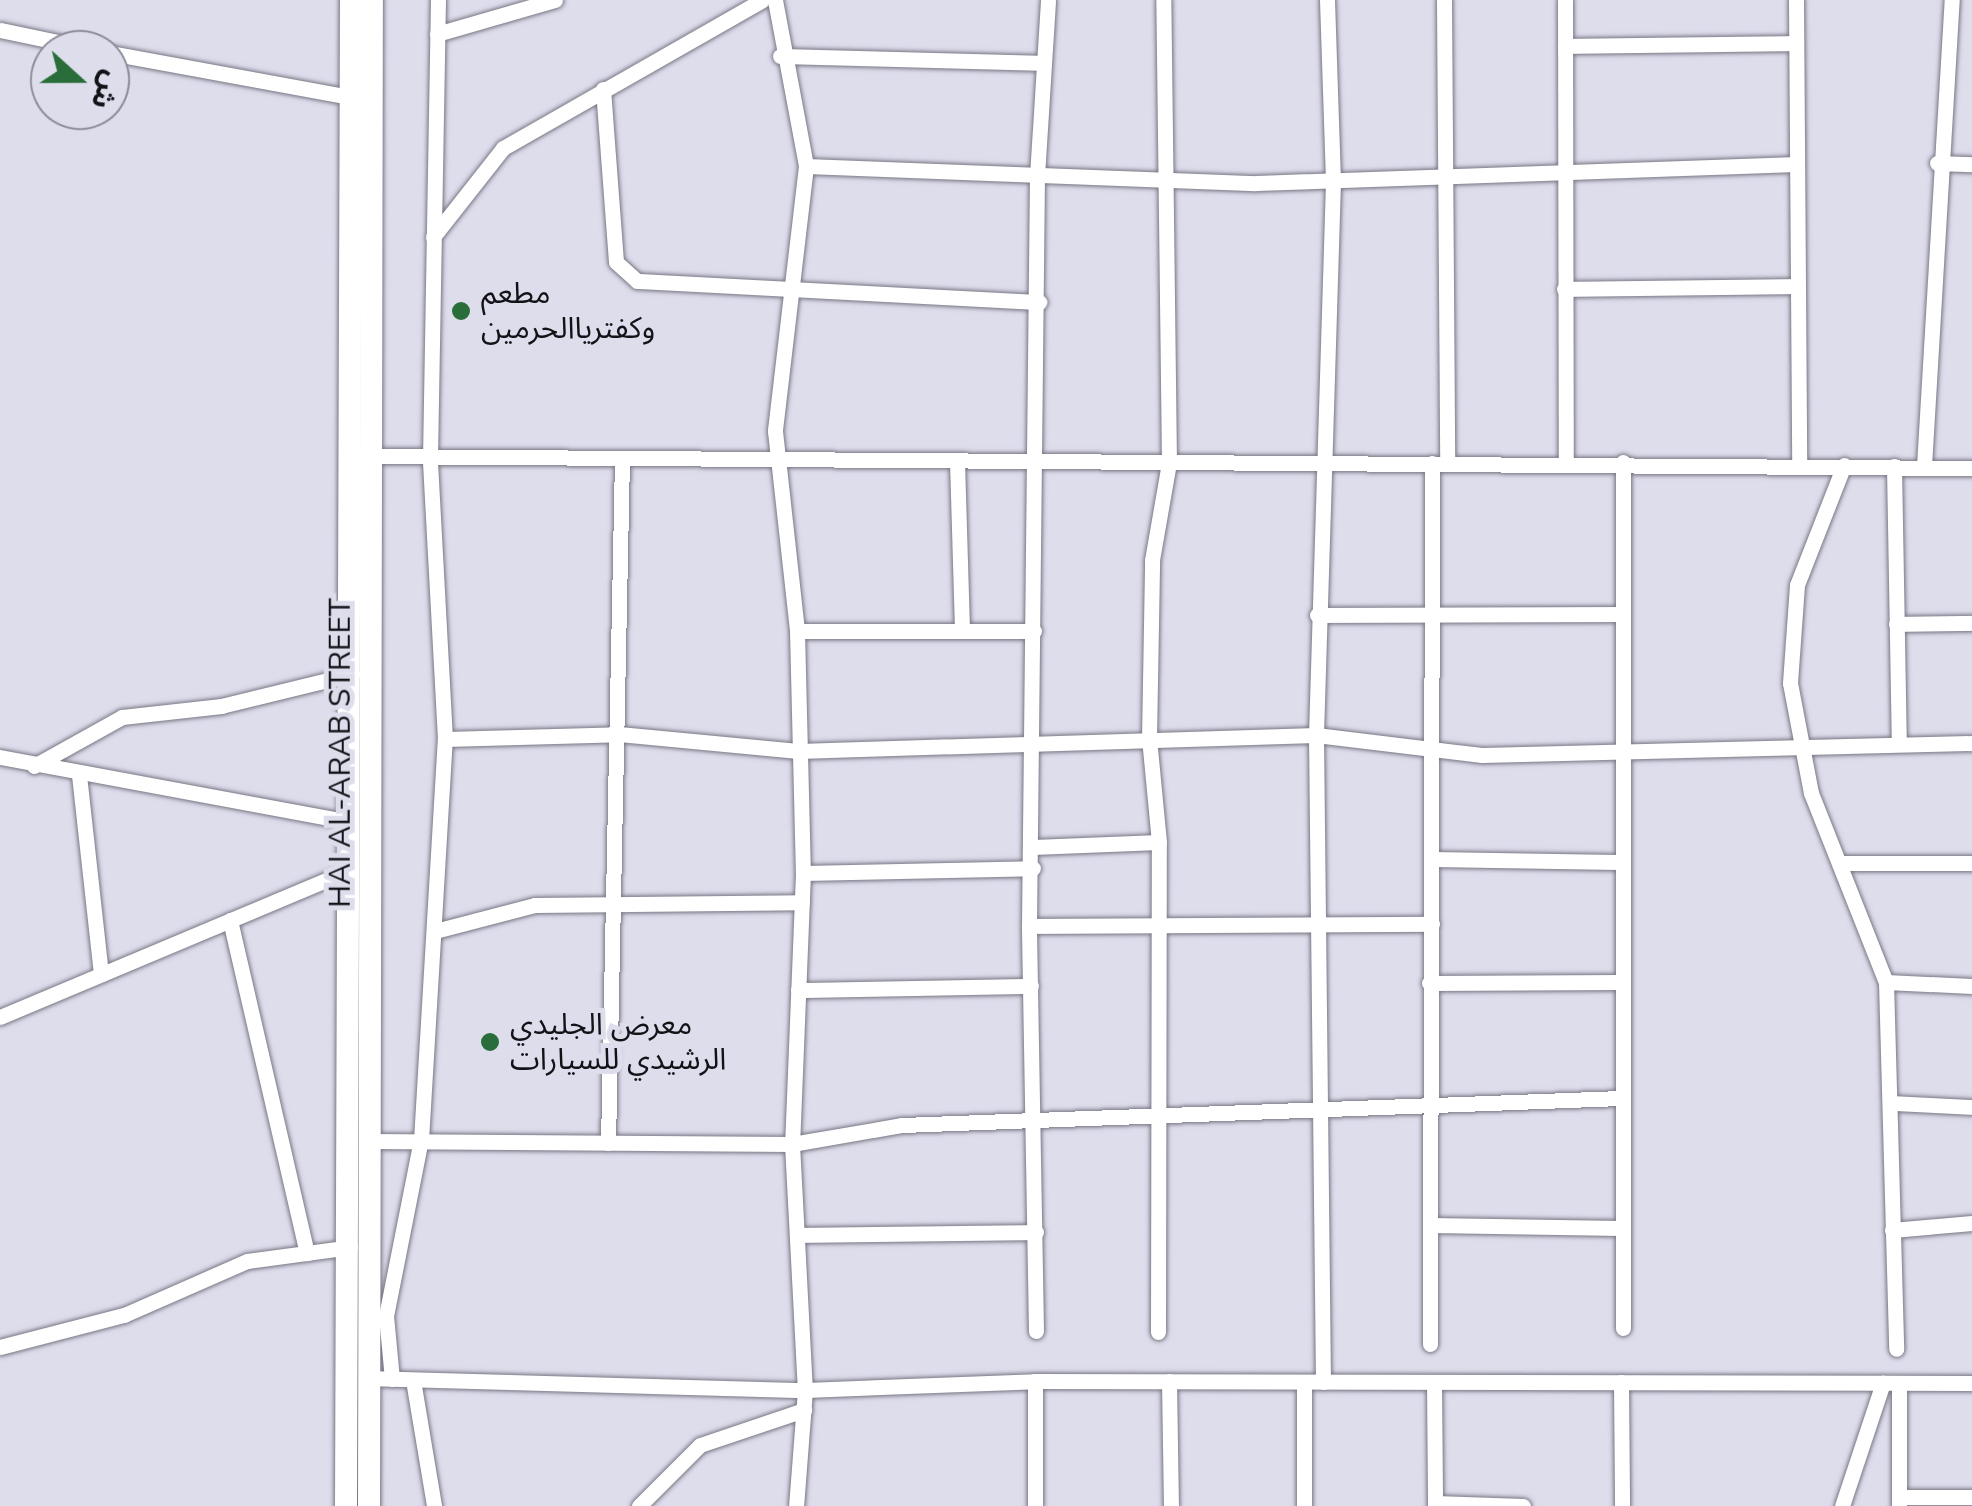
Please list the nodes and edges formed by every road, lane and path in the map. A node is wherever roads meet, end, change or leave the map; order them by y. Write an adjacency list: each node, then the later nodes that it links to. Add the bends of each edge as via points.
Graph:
1 (351, 0): 22 (main road, HAI AL-ARAB STREET)
2 (372, 0): 22 (main road, HAI AL-ARAB STREET)
3 (438, 0): 15 (street)
4 (555, 0): 15 (street)
5 (762, 0): 23 (street)
6 (776, 0): 19 (street)
7 (1048, 0): 21 (street)
8 (1163, 0): 32 (street)
9 (1328, 0): 33 (street)
10 (1444, 0): 30 (street)
11 (1565, 0): 18 (street)
12 (1796, 0): 17 (street)
13 (1952, 0): 25 (street)
14 (0, 30): 16 (street)
15 (437, 34): 34 (street)
16 (30, 36)
17 (1796, 43): 18 (street); 26 (street)
18 (1566, 46): 29 (street)
19 (780, 56): 21 (street); 28 (street)
20 (130, 57): 24 (street)
21 (1040, 63): 31 (street)
22 (361, 66): 24 (main road, HAI AL-ARAB STREET); 39 (main road, HAI AL-ARAB STREET)
23 (603, 89): 34 (street, via 503,148); 37 (street, via 616,262 628,276)
24 (350, 97): 39 (main road, HAI AL-ARAB STREET)
25 (1936, 163): 27 (street); 53 (street)
26 (1797, 164): 29 (street); 35 (street)
27 (1972, 164)
28 (806, 166): 31 (street); 37 (street)
29 (1564, 168): 30 (street); 36 (street)
30 (1446, 172): 33 (street); 45 (street)
31 (1037, 176): 32 (street); 38 (street)
32 (1164, 182): 33 (street); 47 (street)
33 (1333, 182): 50 (street)
34 (432, 239): 40 (street)
35 (1796, 286): 36 (street); 49 (street)
36 (1564, 289): 48 (street)
37 (786, 291): 38 (street); 42 (street)
38 (1038, 302): 44 (street)
39 (357, 456): 40 (street); 63 (main road, HAI AL-ARAB STREET); 78 (main road, HAI AL-ARAB STREET)
40 (430, 458): 41 (street); 66 (street)
41 (622, 460): 42 (street); 64 (street)
42 (775, 460): 43 (street); 60 (street)
43 (957, 460): 44 (street); 61 (street)
44 (1037, 462): 47 (street); 62 (street)
45 (1439, 462): 48 (street); 50 (street); 56 (street)
46 (1624, 462): 48 (street); 49 (street); 55 (street)
47 (1168, 463): 50 (street); 67 (street, via 1152,560)
48 (1566, 463)
49 (1799, 463): 51 (street)
50 (1323, 464): 57 (street)
51 (1844, 465): 52 (street); 71 (street, via 1797,585)
52 (1894, 466): 53 (street); 58 (street)
53 (1924, 466): 54 (street)
54 (1972, 468)
55 (1621, 614): 56 (street); 73 (street)
56 (1432, 615): 57 (street); 74 (street)
57 (1317, 616): 65 (street)
58 (1896, 624): 59 (street); 70 (street)
59 (1972, 624)
60 (797, 631): 61 (street); 72 (street)
61 (962, 631): 62 (street)
62 (1034, 631): 68 (street)
63 (352, 674): 76 (street, via 221,706 122,717); 78 (main road, HAI AL-ARAB STREET)
64 (619, 734): 66 (street); 72 (street); 90 (street)
65 (1316, 735): 67 (street); 74 (street); 92 (street)
66 (445, 739): 96 (street)
67 (1149, 739): 68 (street); 80 (street)
68 (1035, 743): 72 (street); 81 (street)
69 (1972, 743): 70 (street)
70 (1899, 744): 71 (street)
71 (1796, 745): 73 (street); 85 (street)
72 (798, 751): 88 (street)
73 (1623, 751): 74 (street); 83 (street)
74 (1430, 752): 82 (street)
75 (0, 757): 76 (street)
76 (34, 766): 77 (street)
77 (79, 775): 79 (street); 97 (street)
78 (363, 792): 79 (main road, HAI AL-ARAB STREET); 113 (main road, HAI AL-ARAB STREET)
79 (351, 822): 87 (main road, HAI AL-ARAB STREET)
80 (1159, 842): 81 (street); 95 (street)
81 (1033, 847): 86 (street)
82 (1432, 859): 83 (street); 93 (street)
83 (1618, 862): 98 (street)
84 (1972, 863): 85 (street)
85 (1838, 864): 99 (street)
86 (1033, 868): 88 (street); 94 (street)
87 (350, 870): 91 (street); 122 (main road, HAI AL-ARAB STREET)
88 (803, 874): 89 (street)
89 (802, 902): 90 (street); 103 (street)
90 (614, 904): 96 (street, via 523,907); 114 (street)
91 (230, 920): 97 (street); 123 (street)
92 (1316, 924): 93 (street); 95 (street); 109 (street)
93 (1432, 924): 100 (street)
94 (1029, 926): 95 (street); 101 (street)
95 (1156, 926): 110 (street)
96 (435, 930): 112 (street)
97 (101, 974): 104 (street)
98 (1620, 982): 100 (street); 105 (street)
99 (1886, 982): 102 (street); 106 (street)
100 (1429, 983): 107 (street)
101 (1031, 986): 103 (street); 111 (street)
102 (1972, 986)
103 (798, 990): 115 (street)
104 (0, 1017)
105 (1621, 1098): 107 (street); 118 (street)
106 (1893, 1103): 108 (street); 119 (street)
107 (1430, 1105): 109 (street); 117 (street)
108 (1972, 1107)
109 (1316, 1113): 110 (street); 136 (street)
110 (1159, 1114): 111 (street); 126 (street)
111 (1033, 1120): 115 (street, via 902,1125); 120 (street)
112 (422, 1140): 113 (street); 114 (street); 131 (street, via 392,1265)
113 (371, 1141): 130 (main road, HAI AL-ARAB STREET)
114 (608, 1143): 115 (street)
115 (792, 1144): 121 (street)
116 (1972, 1223): 119 (street)
117 (1430, 1224): 118 (street); 127 (street)
118 (1621, 1228): 124 (street)
119 (1892, 1230): 129 (street)
120 (1036, 1232): 121 (street); 125 (street)
121 (800, 1234): 141 (street)
122 (350, 1247): 123 (street); 146 (main road, HAI AL-ARAB STREET)
123 (307, 1253): 128 (street, via 247,1261 124,1315)
124 (1623, 1328)
125 (1036, 1331)
126 (1158, 1332)
127 (1430, 1344)
128 (0, 1347)
129 (1896, 1349)
130 (366, 1378): 131 (street); 147 (main road, HAI AL-ARAB STREET)
131 (392, 1379): 132 (street)
132 (413, 1380): 141 (street); 148 (street)
133 (1035, 1381): 134 (street); 141 (street); 151 (street)
134 (1169, 1382): 135 (street); 152 (street)
135 (1304, 1382): 136 (street); 153 (street)
136 (1323, 1382): 137 (street)
137 (1434, 1382): 138 (street); 145 (street)
138 (1622, 1382): 139 (street); 155 (street)
139 (1891, 1383): 140 (street); 144 (street); 156 (street)
140 (1972, 1383)
141 (804, 1390): 142 (street)
142 (804, 1410): 149 (street, via 700,1445); 150 (street)
143 (1972, 1497): 144 (street)
144 (1899, 1501)
145 (1435, 1504): 154 (street)
146 (346, 1506)
147 (368, 1506)
148 (434, 1506)
149 (639, 1506)
150 (796, 1506)
151 (1035, 1506)
152 (1171, 1506)
153 (1304, 1506)
154 (1523, 1506)
155 (1622, 1506)
156 (1842, 1506)

